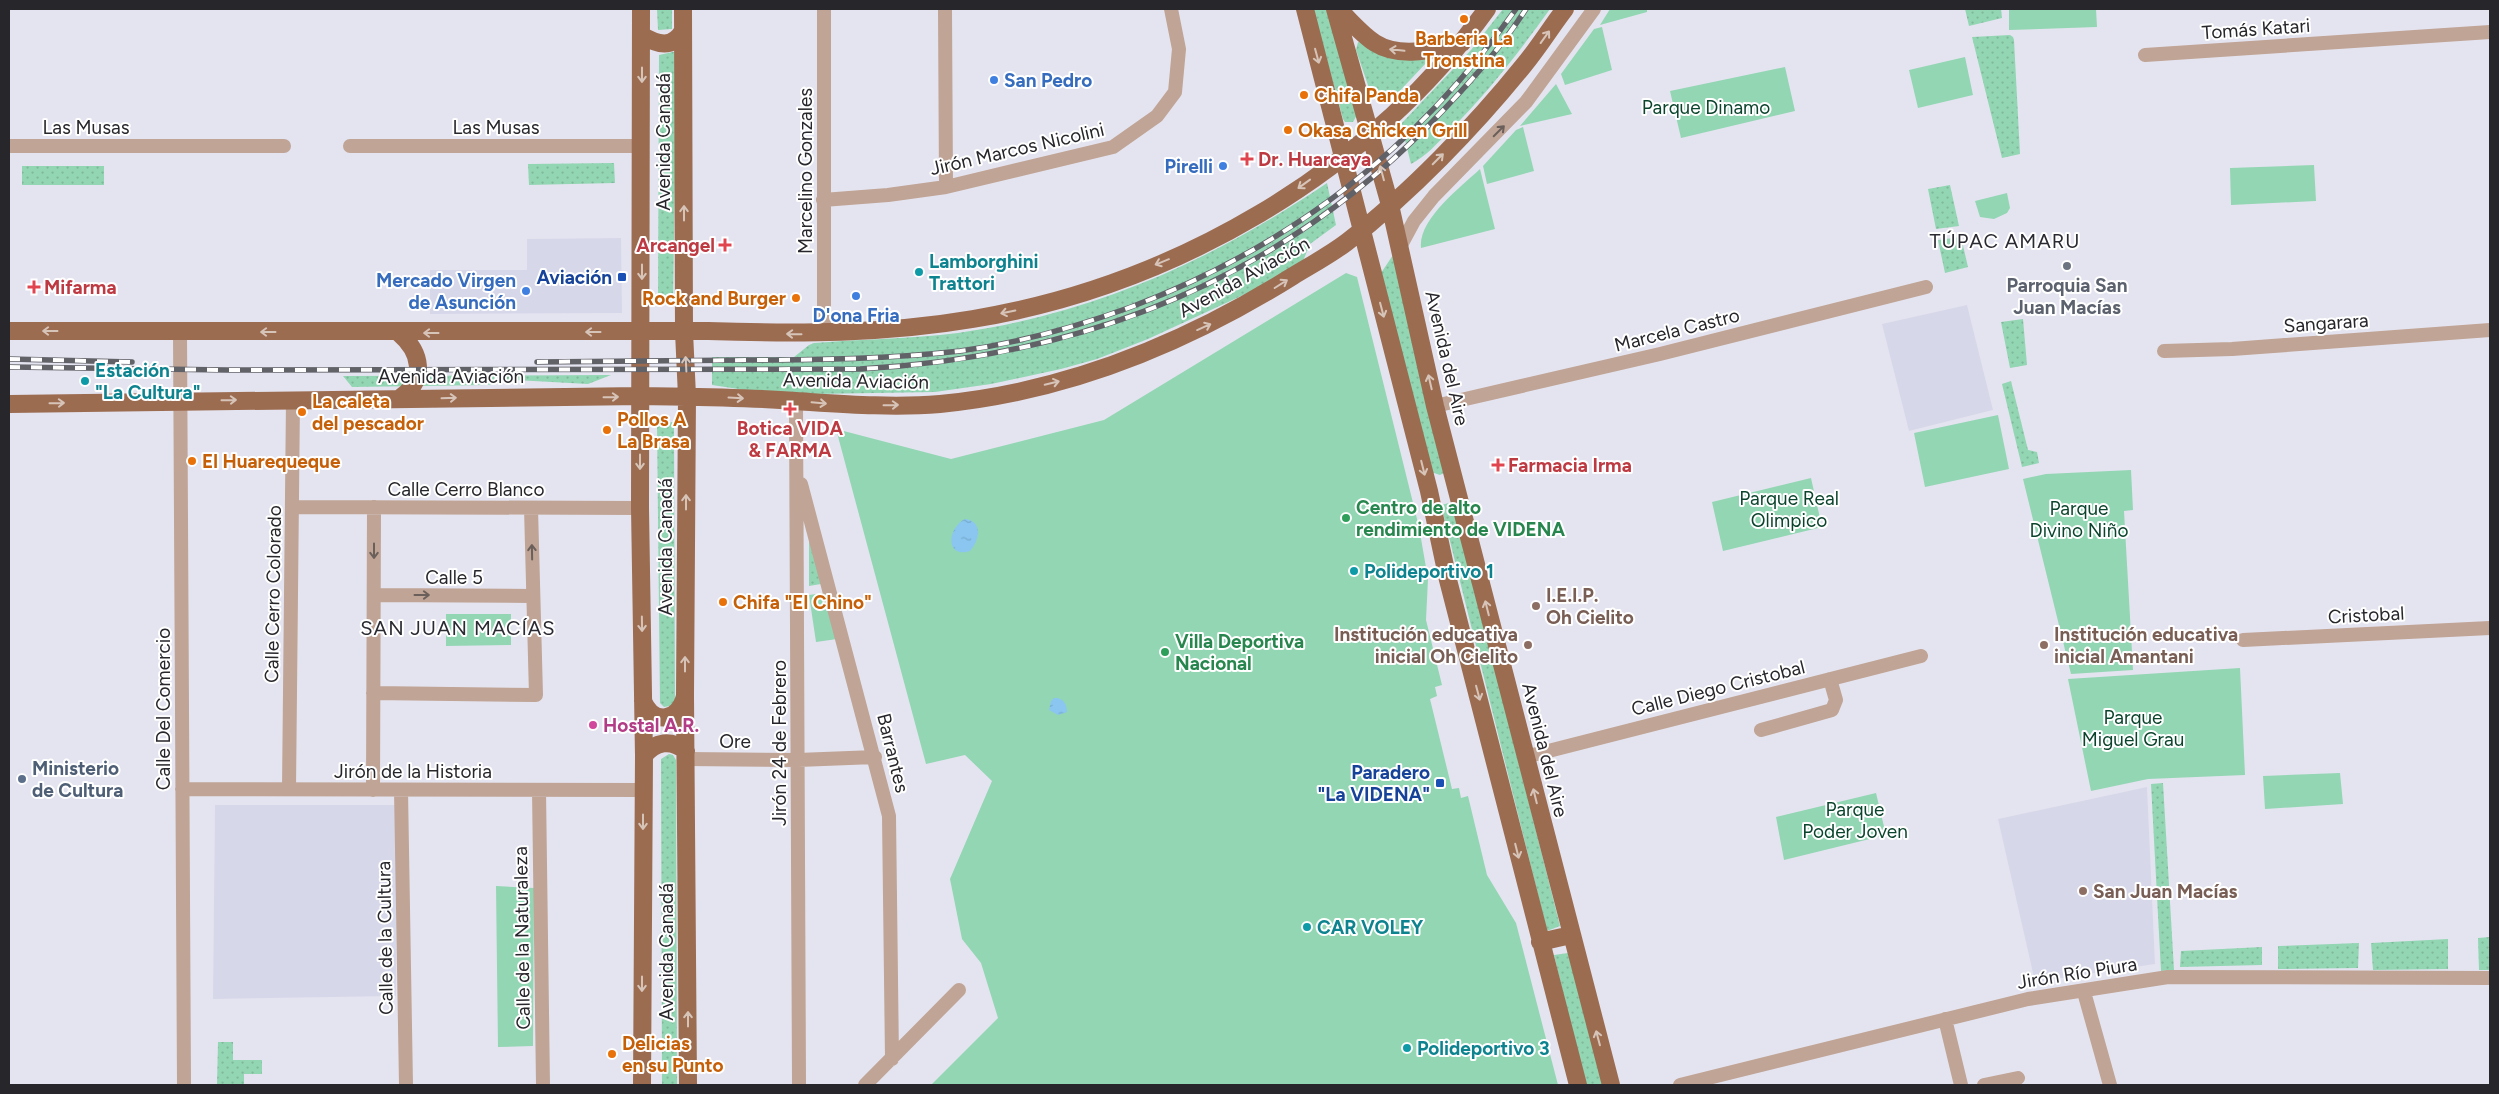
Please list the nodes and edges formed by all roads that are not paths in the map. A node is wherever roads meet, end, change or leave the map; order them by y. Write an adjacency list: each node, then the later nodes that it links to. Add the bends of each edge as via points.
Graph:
1 (641, 9): 13 (main road, Avenida Canadá)
2 (683, 9): 11 (main road, Avenida Canadá)
3 (824, 9): 23 (street, Marcelino Gonzales)
4 (945, 9): 22 (street)
5 (1171, 9): 22 (street, Jirón Marcos Nicolini, via 1179,49 1175,92 1157,116 1113,147)
6 (1305, 9): 21 (main road, one-way to 21)
7 (1337, 9): 14 (main road, one-way to 7, via 1419,52 1388,48 1364,35); 16 (main road, Avenida del Aire)
8 (1487, 9): 14 (main road)
9 (1565, 9): 24 (main road, Avenida Aviación, one-way to 9, via 1484,112 1524,66)
10 (1594, 9): 26 (street, one-way to 10, via 1414,221 1434,196 1532,95)
11 (683, 31): 13 (main road, via 678,39 668,44); 32 (main road, Avenida Canadá, one-way to 11)
12 (2490, 32): 15 (street, Tomás Katari)
13 (642, 36): 20 (main road, Avenida Canadá, one-way to 20)
14 (1463, 43): 16 (main road)
15 (2145, 55)
16 (1371, 133): 21 (main road); 24 (main road, Avenida del Aire, one-way to 16)
17 (9, 146): 18 (street, Las Musas)
18 (284, 146)
19 (350, 146): 20 (street, Las Musas)
20 (642, 146): 31 (main road, Avenida Canadá, one-way to 31)
21 (1344, 155): 25 (main road); 34 (main road, one-way to 34, via 1246,222 1116,282 1025,308 972,319)
22 (946, 187): 23 (street, Jirón Marcos Nicolini)
23 (823, 200): 34 (street, Marcelino Gonzales)
24 (1390, 205): 25 (main road, Avenida Aviación); 26 (main road, Avenida del Aire)
25 (1362, 229): 41 (main road, Avenida Aviación, one-way to 25, via 842,406 939,404 1076,378 1210,324 1277,286); 46 (main road, one-way to 46)
26 (1400, 247): 43 (main road, Avenida del Aire, one-way to 26)
27 (1926, 286): 43 (street, Marcela Castro, via 1660,354)
28 (2490, 330): 35 (street, Sangarara)
29 (9, 331): 30 (main road, one-way to 29)
30 (180, 332): 33 (main road, one-way to 30); 40 (street, Calle Del Comercio)
31 (642, 332): 32 (main road); 33 (main road, one-way to 33); 36 (main road, Avenida Canadá)
32 (684, 332): 34 (main road, one-way to 32); 37 (main road, Avenida Canadá, one-way to 32)
33 (399, 333): 38 (main road, via 412,344 418,360 417,376)
34 (824, 334)
35 (2164, 351)
36 (641, 396): 37 (main road, Avenida Aviación); 38 (main road, Avenida Aviación, one-way to 36); 50 (main road, Avenida Canadá, one-way to 50)
37 (687, 396): 41 (main road, Avenida Aviación, one-way to 41); 58 (main road, Avenida Canadá, one-way to 37)
38 (400, 398): 39 (main road, Avenida Aviación)
39 (294, 399): 40 (main road, Avenida Aviación, one-way to 39); 47 (street, Calle Cerro Colorado)
40 (180, 400): 42 (main road, Avenida Aviación, one-way to 40); 66 (street, Calle Del Comercio)
41 (796, 401): 44 (street, Jirón 24 de Febrero)
42 (9, 404)
43 (1435, 406): 45 (main road, Avenida del Aire)
44 (796, 465): 63 (street, Barrantes); 65 (street, Jirón 24 de Febrero)
45 (1454, 483): 46 (main road); 64 (main road, Avenida del Aire, one-way to 45)
46 (1429, 490): 73 (main road, one-way to 73, via 1448,580)
47 (292, 507): 48 (street, Calle Cerro Blanco); 67 (street, Calle Cerro Colorado)
48 (374, 507): 49 (street, Calle Cerro Blanco); 51 (street, one-way to 51)
49 (531, 508): 50 (street, Calle Cerro Blanco); 52 (street, one-way to 49)
50 (640, 508): 59 (main road, Avenida Canadá, one-way to 59)
51 (374, 595): 52 (street, Calle 5, one-way to 52); 57 (street)
52 (533, 596): 57 (street, via 536,695)
53 (2490, 628): 54 (street, Cristobal)
54 (2243, 640)
55 (1921, 656): 56 (street, Calle Diego Cristobal)
56 (1830, 679): 60 (street, via 1836,700 1832,710); 64 (street, Calle Diego Cristobal)
57 (373, 693): 68 (street)
58 (685, 696): 59 (main road, via 675,714 665,718 654,716); 61 (main road, Avenida Canadá)
59 (643, 701): 62 (main road, Avenida Canadá)
60 (1762, 730)
61 (686, 755): 62 (main road, via 679,746 663,742 649,749); 65 (street, Ore); 84 (main road, Avenida Canadá, one-way to 61)
62 (644, 756): 71 (main road, Avenida Canadá)
63 (875, 757): 65 (street, Ore); 78 (street, Barrantes, via 889,816)
64 (1525, 757): 72 (main road, Avenida del Aire, one-way to 64)
65 (798, 760): 85 (street, Jirón 24 de Febrero)
66 (182, 789): 67 (street, Jirón de la Historia); 80 (street, Calle Del Comercio)
67 (289, 789): 68 (street, Jirón de la Historia)
68 (373, 790): 69 (street, Jirón de la Historia)
69 (401, 790): 70 (street, Jirón de la Historia); 81 (street, Calle de la Cultura)
70 (539, 790): 71 (street, Jirón de la Historia); 82 (street, Calle de la Naturaleza)
71 (643, 790): 83 (main road, Avenida Canadá, one-way to 83)
72 (1571, 935): 73 (main road); 88 (main road, Avenida del Aire, one-way to 72)
73 (1540, 942): 87 (main road)
74 (2490, 978): 76 (street, Jirón Río Piura, via 2168,977)
75 (959, 990): 78 (street)
76 (2084, 992): 77 (street, Jirón Río Piura, via 2028,999); 92 (street)
77 (1945, 1019): 89 (street, Jirón Río Piura); 90 (street)
78 (892, 1059): 86 (street)
79 (2018, 1078): 91 (street)
80 (184, 1085)
81 (406, 1085)
82 (543, 1085)
83 (642, 1085)
84 (688, 1085)
85 (799, 1085)
86 (865, 1085)
87 (1578, 1085)
88 (1611, 1085)
89 (1680, 1085)
90 (1961, 1085)
91 (1984, 1085)
92 (2110, 1085)

